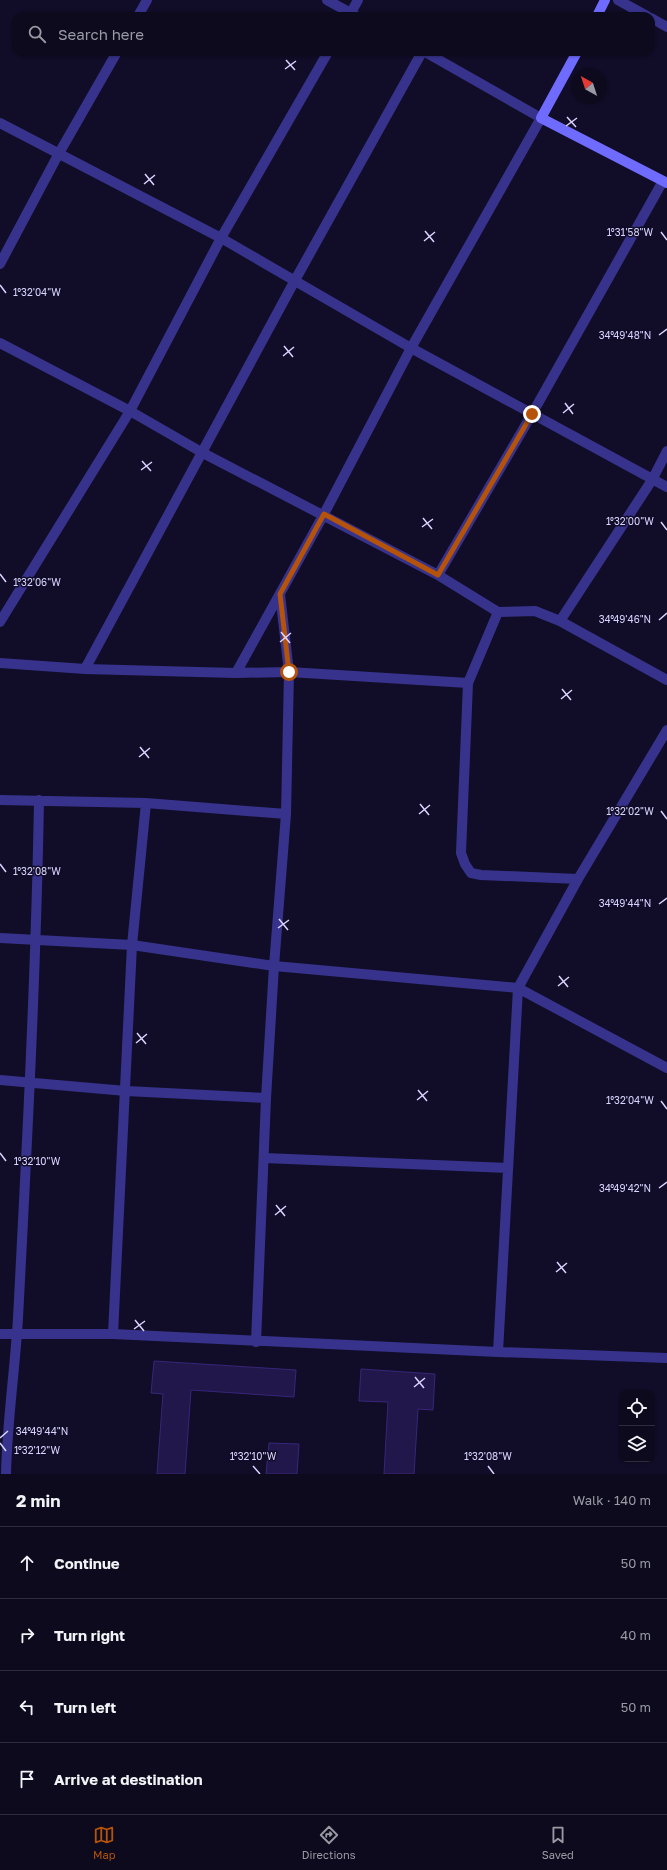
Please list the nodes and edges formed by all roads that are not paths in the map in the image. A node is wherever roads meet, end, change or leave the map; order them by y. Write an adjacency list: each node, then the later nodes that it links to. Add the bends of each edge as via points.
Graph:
1 (147, 0): 6 (street)
2 (328, 0): 7 (street)
3 (358, 0): 8 (street)
4 (606, 0): 9 (street)
5 (618, 0): 10 (street)
6 (140, 12)
7 (347, 12)
8 (353, 12)
9 (599, 12)
10 (640, 12)
11 (655, 20): 12 (street)
12 (667, 27)
13 (115, 56): 20 (street)
14 (326, 56): 22 (street)
15 (421, 56): 24 (street)
16 (430, 56): 18 (street)
17 (575, 56): 18 (street)
18 (541, 118): 21 (street); 26 (street)
19 (0, 123): 20 (street)
20 (58, 155): 22 (street); 23 (street)
21 (665, 182): 28 (street)
22 (221, 238): 24 (street); 27 (street)
23 (0, 264)
24 (294, 282): 26 (street); 30 (street)
25 (0, 343): 27 (street)
26 (411, 348): 28 (street); 33 (street)
27 (130, 411): 30 (street); 38 (street)
28 (532, 414): 31 (street); 34 (street)
29 (667, 452): 31 (street)
30 (203, 453): 33 (street); 40 (street)
31 (652, 480): 32 (street); 37 (street)
32 (667, 487)
33 (324, 514): 34 (street); 35 (street)
34 (438, 575): 36 (street)
35 (280, 594): 41 (street); 42 (street)
36 (498, 612): 37 (street, via 535,611); 44 (street)
37 (560, 620): 43 (street)
38 (0, 622)
39 (0, 663): 40 (street)
40 (85, 669): 42 (street)
41 (289, 672): 42 (street); 44 (street); 49 (street)
42 (236, 673)
43 (667, 680)
44 (468, 683): 50 (street, via 461,853 464,864 470,873 481,875)
45 (667, 730): 50 (street)
46 (0, 800): 47 (street)
47 (39, 800): 48 (street); 52 (street)
48 (146, 803): 49 (street); 53 (street)
49 (286, 814): 54 (street)
50 (578, 879): 55 (street)
51 (0, 938): 52 (street)
52 (37, 939): 53 (street); 58 (street)
53 (132, 945): 54 (street); 59 (street)
54 (274, 966): 55 (street); 60 (street)
55 (518, 988): 56 (street); 62 (street)
56 (667, 1068)
57 (0, 1080): 58 (street)
58 (31, 1082): 59 (street); 63 (street)
59 (126, 1091): 60 (street); 65 (street)
60 (266, 1098): 61 (street)
61 (264, 1158): 62 (street); 66 (street)
62 (508, 1168): 67 (street)
63 (17, 1332): 64 (street); 65 (street); 69 (street)
64 (0, 1334)
65 (113, 1334): 66 (street)
66 (256, 1342): 67 (street)
67 (498, 1352): 68 (street)
68 (667, 1358)
69 (3, 1452): 70 (street)
70 (6, 1474)

